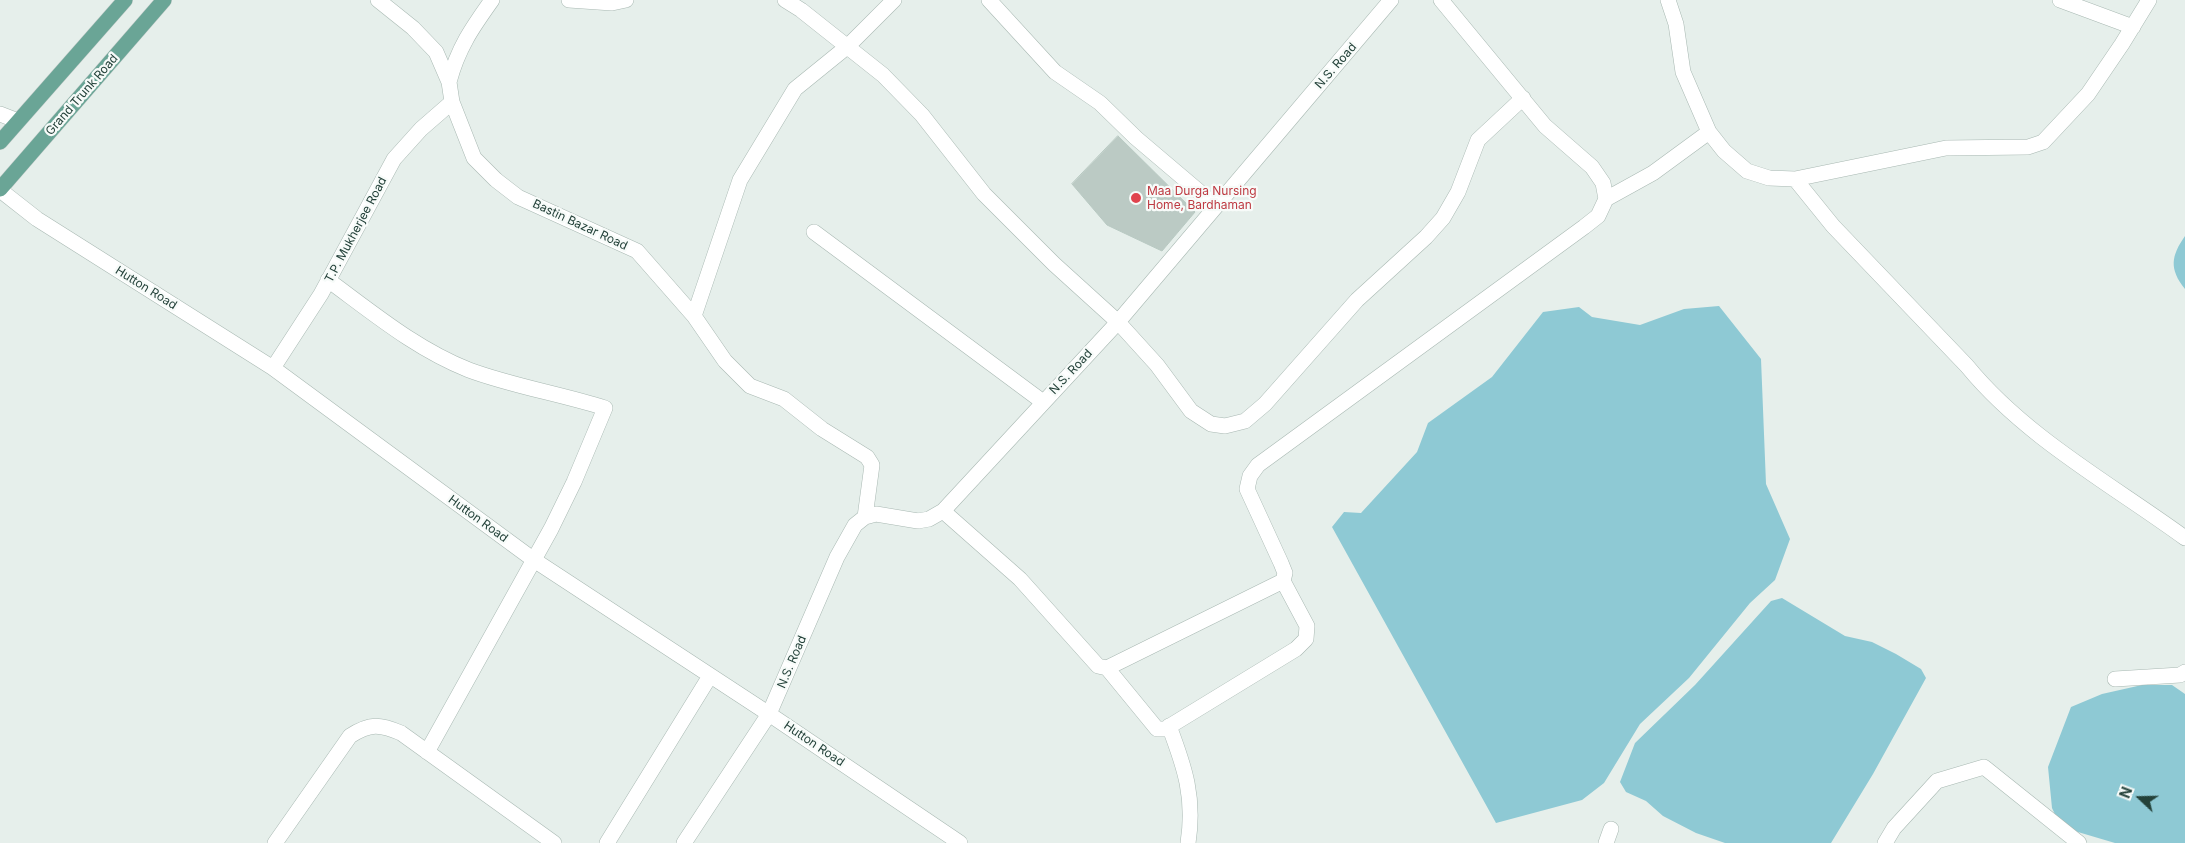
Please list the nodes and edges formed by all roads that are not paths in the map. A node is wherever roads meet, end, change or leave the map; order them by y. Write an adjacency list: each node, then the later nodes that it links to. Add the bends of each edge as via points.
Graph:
1 (125, 0): 21 (main road)
2 (164, 0): 25 (main road, Grand Trunk Road)
3 (378, 0): 17 (street, Bastin Bazar Road, via 413,28 436,52)
4 (492, 0): 17 (street, via 464,38)
5 (568, 0): 6 (street, via 612,3)
6 (626, 0)
7 (785, 0): 16 (street)
8 (894, 0): 16 (street)
9 (989, 0): 27 (street, via 1055,72 1100,103)
10 (1392, 0): 27 (street, N.S. Road)
11 (1441, 0): 18 (street)
12 (2060, 0): 15 (street)
13 (2149, 0): 15 (street)
14 (1670, 1): 22 (street, via 1683,72)
15 (2133, 27): 24 (street, via 2088,94 2043,142 2028,147 1946,148)
16 (848, 46): 30 (street, via 795,89 740,180); 31 (street, via 883,75 922,115 984,194)
17 (449, 82): 19 (street, Bastin Bazar Road)
18 (1523, 98): 26 (street, via 1545,126 1592,166 1603,183); 31 (street, via 1478,140 1458,192 1437,224 1357,300 1265,404 1245,421 1225,426 1211,424 1191,412 1157,365)
19 (452, 102): 29 (street, T.P. Mukherjee Road, via 394,159); 30 (street, Bastin Bazar Road, via 474,158 496,180 518,197 637,251)
20 (0, 114): 21 (street)
21 (18, 121): 23 (main road)
22 (1709, 132): 24 (street, via 1724,151 1747,171 1770,178); 26 (street, via 1653,173)
23 (0, 142)
24 (1796, 179): 36 (street, via 1833,226 1986,390 2067,456)
25 (0, 190): 32 (street, Hutton Road, via 37,219)
26 (1606, 199): 38 (street, via 1598,216 1584,227 1258,465 1250,476 1247,489 1285,573)
27 (1215, 205): 31 (street, N.S. Road)
28 (814, 232): 33 (street)
29 (328, 280): 32 (street, T.P. Mukherjee Road); 37 (street, via 435,355 470,370 605,408 574,482)
30 (694, 316): 35 (street, Bastin Bazar Road, via 724,360 750,386 784,399 867,458 872,465)
31 (1118, 322): 33 (street, N.S. Road)
32 (273, 368): 37 (street, Hutton Road)
33 (1043, 402): 34 (street, N.S. Road)
34 (944, 511): 35 (street, N.S. Road, via 918,521 876,514); 39 (street, via 1020,579 1098,666)
35 (865, 517): 43 (street, N.S. Road, via 847,535)
36 (2185, 538)
37 (534, 560): 41 (street, Hutton Road); 45 (street)
38 (1283, 581): 39 (street); 44 (street, via 1307,626 1306,639 1296,649)
39 (1106, 668): 44 (street, via 1157,729)
40 (2185, 672): 42 (street)
41 (710, 676): 43 (street, Hutton Road); 48 (street)
42 (2115, 679)
43 (769, 714): 49 (street, N.S. Road); 50 (street, Hutton Road)
44 (1169, 726): 51 (street, via 1185,768 1189,789 1192,817)
45 (427, 752): 46 (street, via 401,733 384,726 364,727 350,736); 47 (street)
46 (275, 843)
47 (554, 843)
48 (607, 843)
49 (684, 843)
50 (960, 843)
51 (1188, 843)
52 (1885, 843): 53 (street, via 1894,828 1937,781 1984,766)
53 (2079, 843)

